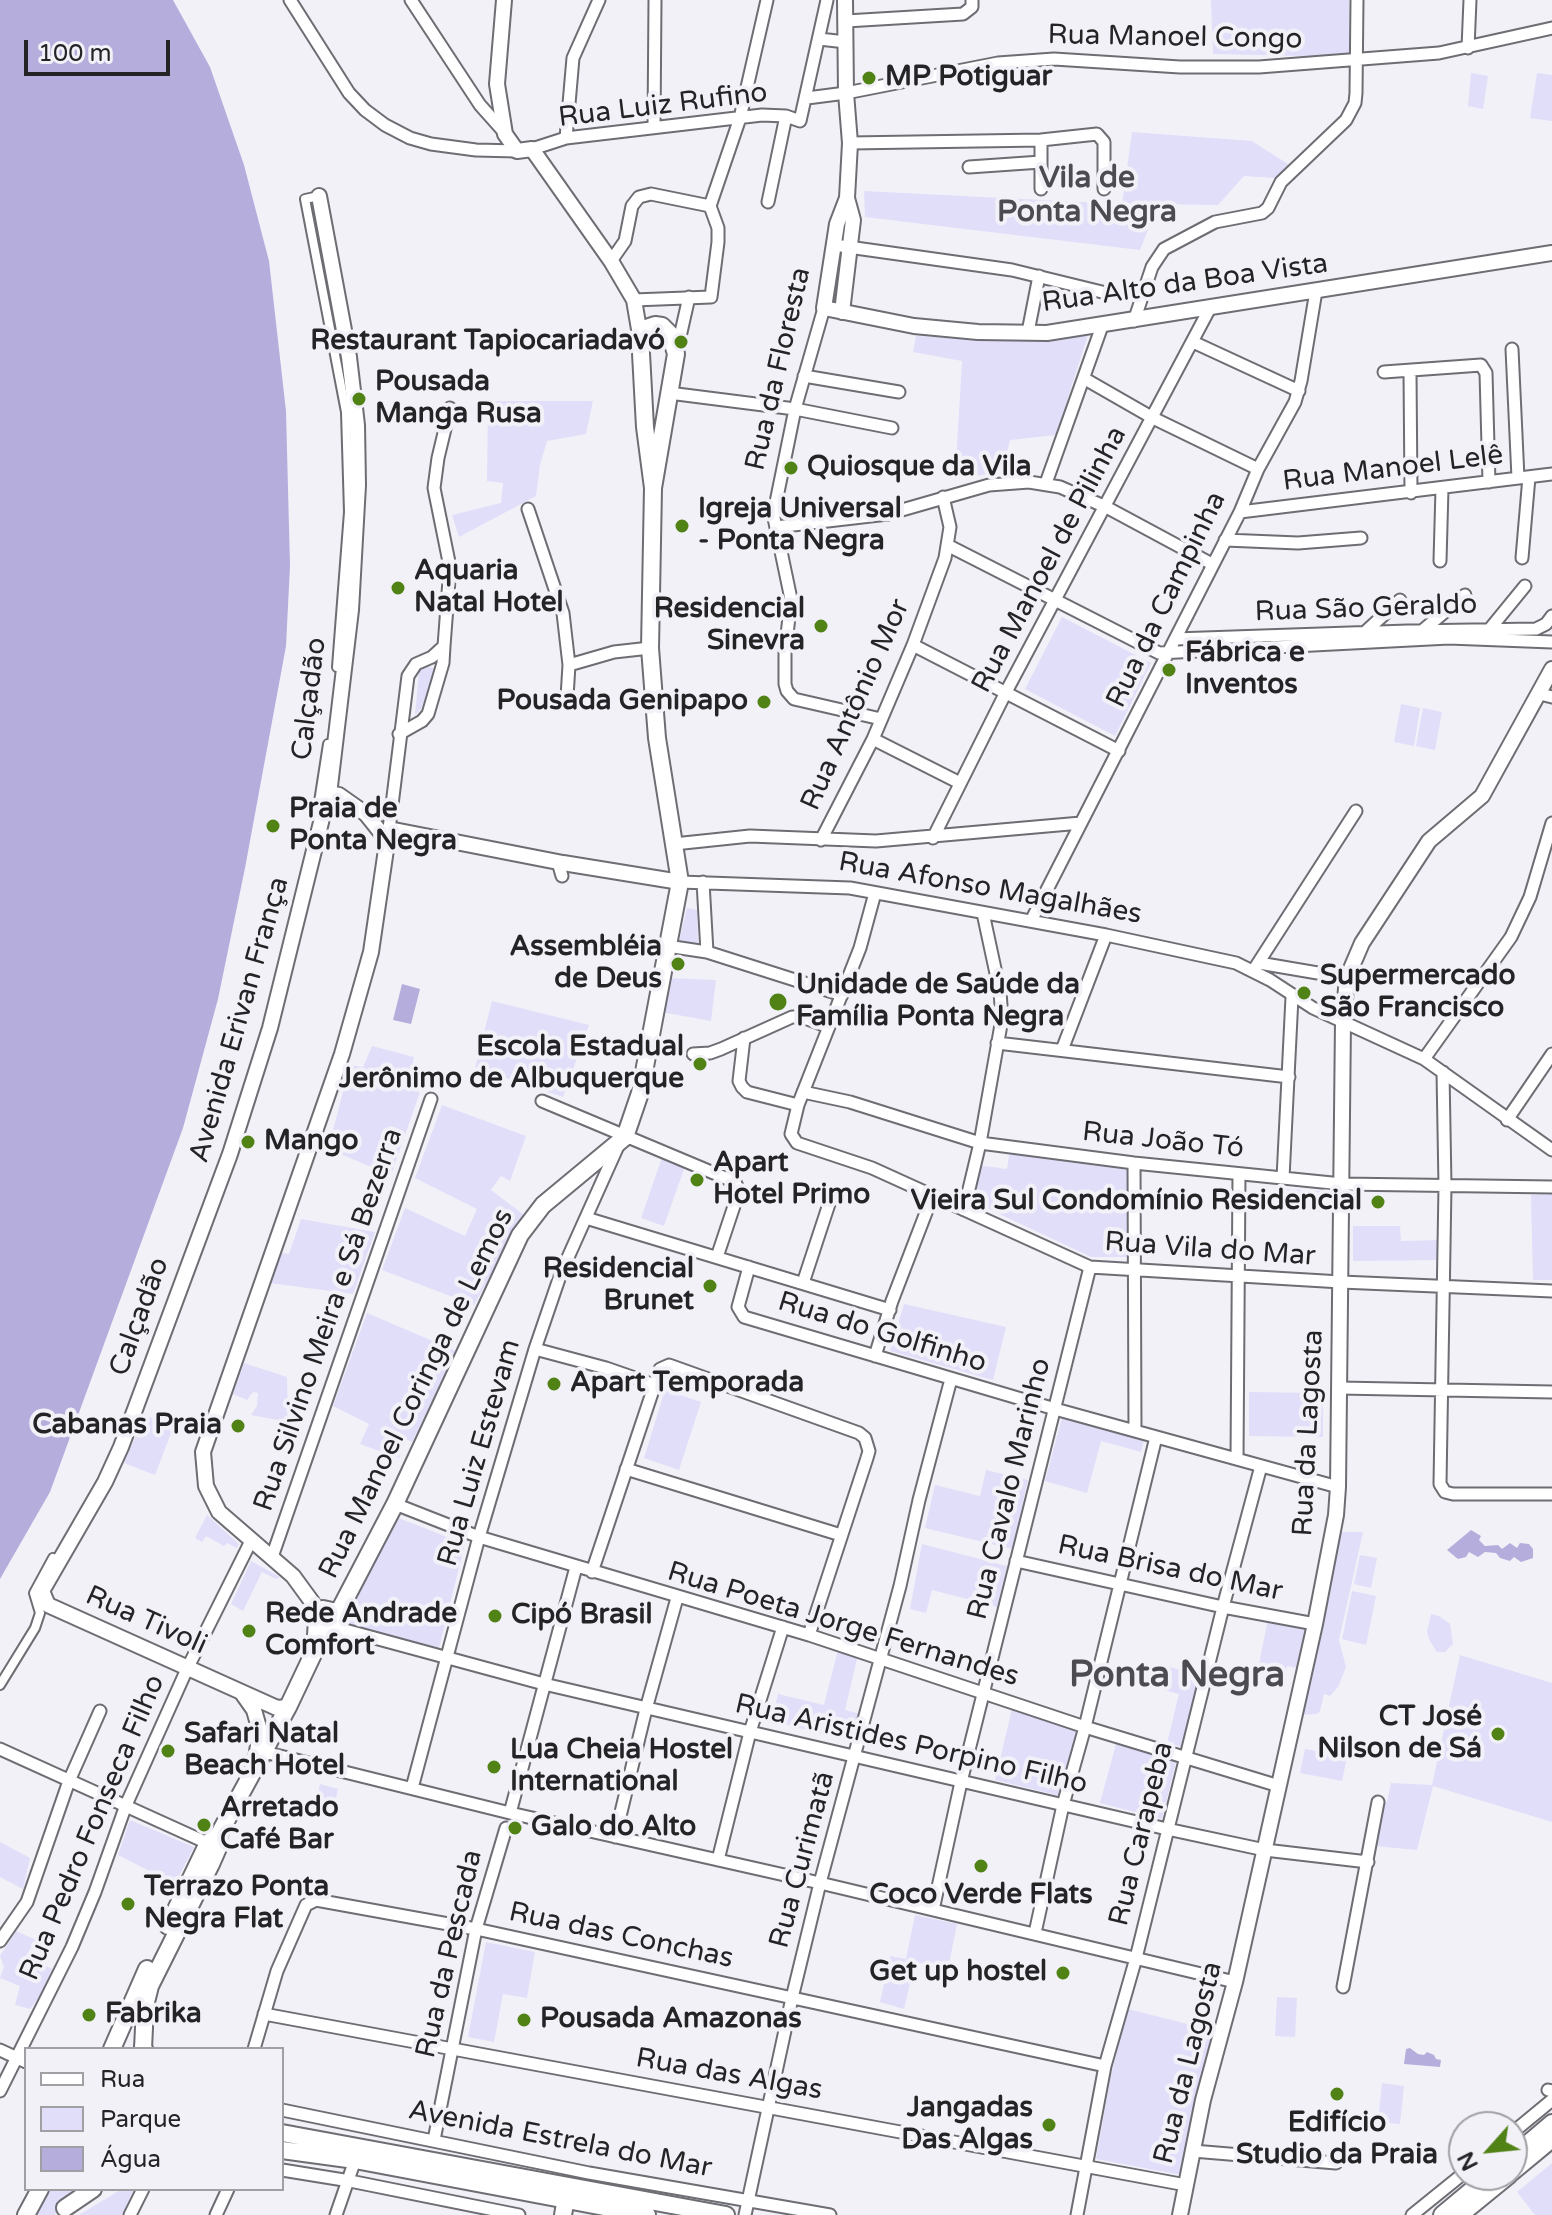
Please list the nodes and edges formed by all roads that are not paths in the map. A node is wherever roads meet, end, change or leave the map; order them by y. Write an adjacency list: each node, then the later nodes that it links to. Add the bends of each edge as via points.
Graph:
1 (411, 0): 23 (street)
2 (504, 0): 23 (street, via 497,84)
3 (599, 0): 24 (street, via 573,58)
4 (655, 0): 22 (street)
5 (767, 0): 21 (street)
6 (827, 0): 14 (street)
7 (845, 0): 12 (street, Rua da Floresta)
8 (972, 0): 12 (street, via 963,14)
9 (1357, 0): 17 (street)
10 (1470, 0): 16 (street)
11 (293, 1): 27 (street, Rua Luiz Rufino, via 349,93 385,125 431,144)
12 (846, 21): 15 (street, Rua da Floresta)
13 (1552, 28): 16 (street, Rua Manoel Congo)
14 (819, 39): 15 (street); 19 (street)
15 (846, 42): 18 (street, Rua da Floresta)
16 (1468, 48): 17 (street, Rua Manoel Congo, via 1439,57)
17 (1355, 61): 18 (street, Rua Manoel Congo, via 1180,67 1021,61); 48 (street, via 1355,103 1346,120 1281,182 1265,211 1215,222 1164,249 1152,267)
18 (846, 93): 19 (street, Rua Manoel Congo); 26 (street, Rua da Floresta)
19 (807, 98): 20 (street, Rua Luiz Rufino, via 800,121)
20 (786, 116): 21 (street, Rua Luiz Rufino); 34 (street)
21 (740, 118): 22 (street, Rua Luiz Rufino); 35 (street)
22 (654, 127): 24 (street, Rua Luiz Rufino)
23 (505, 134): 27 (street)
24 (566, 138): 27 (street, Rua Luiz Rufino)
25 (1041, 140): 26 (street); 28 (street); 31 (street, via 1101,136)
26 (850, 143): 33 (street, Rua da Floresta)
27 (524, 150): 39 (street)
28 (1041, 162): 29 (street); 30 (street)
29 (969, 167)
30 (1041, 189)
31 (1104, 189)
32 (319, 196): 109 (street, Avenida Erivan França, via 346,343 357,425 358,485 351,610); 203 (street, Calçadão, via 305,199 346,412 349,512 335,697 321,797 268,1013 217,1173 111,1457 38,1583 35,1628)
33 (847, 198): 36 (street, Rua da Floresta); 37 (street, Rua da Floresta)
34 (768, 202)
35 (710, 206): 39 (street, via 651,194 639,197 625,241); 43 (street, via 718,228 711,297)
36 (834, 245): 37 (street); 46 (street, Rua da Floresta)
37 (852, 249): 40 (street); 47 (street, Rua da Floresta)
38 (1551, 250): 41 (street, Rua Alto da Boa Vista)
39 (611, 261): 44 (street)
40 (1039, 276): 42 (street); 50 (street)
41 (1316, 291): 45 (street, Rua Alto da Boa Vista); 59 (street, Rua da Campinha)
42 (1106, 293)
43 (689, 297): 44 (street); 54 (street)
44 (634, 300): 51 (street)
45 (1211, 306): 48 (street, Rua Alto da Boa Vista); 52 (street, Rua Manoel de Pilinha)
46 (824, 308): 47 (street, Rua Alto da Boa Vista); 57 (street, Rua da Floresta)
47 (842, 312): 50 (street, Rua Alto da Boa Vista, via 914,326)
48 (1134, 321): 49 (street, Rua Alto da Boa Vista)
49 (1102, 326): 50 (street, Rua Alto da Boa Vista); 58 (street)
50 (1028, 332)
51 (640, 335): 54 (main road, via 648,327 662,326); 71 (main road)
52 (1193, 342): 59 (street); 64 (street, Rua Manoel de Pilinha)
53 (1512, 349): 68 (street)
54 (676, 354): 61 (main road)
55 (1410, 371): 56 (street); 69 (street, via 1481,365 1486,373); 73 (street)
56 (1384, 372)
57 (804, 376): 60 (street); 63 (street, Rua da Floresta)
58 (1085, 379): 64 (street); 70 (street)
59 (1299, 391): 66 (street, Rua da Campinha)
60 (899, 392)
61 (669, 393): 63 (street); 71 (main road)
62 (450, 408): 96 (street, via 434,488 450,567)
63 (795, 409): 65 (street); 78 (street, Rua da Floresta, via 775,507)
64 (1153, 418): 66 (street); 75 (street, Rua Manoel de Pilinha)
65 (892, 428)
66 (1258, 469): 77 (street, Rua da Campinha)
67 (1552, 474): 68 (street, Rua Manoel Lelê)
68 (1523, 478): 69 (street, Rua Manoel Lelê); 82 (street)
69 (1489, 482): 72 (street, Rua Manoel Lelê)
70 (1046, 483): 74 (street, via 1002,482); 75 (street)
71 (653, 488): 97 (main road)
72 (1442, 489): 73 (street, Rua Manoel Lelê); 83 (street)
73 (1411, 493): 77 (street, Rua Manoel Lelê)
74 (943, 497): 78 (street, via 888,514); 81 (street, Rua Antônio Mor)
75 (1106, 507): 84 (street); 88 (street, Rua Manoel de Pilinha)
76 (528, 509): 99 (street, via 560,603)
77 (1240, 512): 80 (street, Rua da Campinha)
78 (776, 527): 104 (street, Rua da Floresta, via 791,599 784,667 787,691 794,699)
79 (1361, 538): 80 (street, via 1298,543)
80 (1225, 540): 84 (street, Rua da Campinha)
81 (949, 546): 88 (street); 95 (street, Rua Antônio Mor)
82 (1522, 558)
83 (1440, 561)
84 (1212, 564): 93 (street, Rua da Campinha)
85 (1525, 586): 91 (street)
86 (1465, 595): 90 (street)
87 (1400, 600): 92 (street)
88 (1056, 601): 98 (street, via 1151,651); 101 (street, Rua Manoel de Pilinha)
89 (1552, 616): 91 (street, Rua São Geraldo, via 1542,627)
90 (1423, 630): 91 (street, Rua São Geraldo); 92 (street, Rua São Geraldo)
91 (1489, 630)
92 (1364, 633): 93 (street, Rua São Geraldo)
93 (1175, 639): 98 (street, Rua da Campinha)
94 (1552, 642): 98 (street, Rua São Geraldo, via 1449,638)
95 (913, 645): 101 (street); 104 (street, Rua Antônio Mor)
96 (444, 646): 105 (street, via 428,714); 105 (street, via 409,672)
97 (650, 648): 99 (street); 116 (main road)
98 (1168, 654): 107 (street, Rua da Campinha)
99 (569, 665): 103 (street)
100 (1552, 669): 102 (street, Rua da Lagosta)
101 (1006, 692): 107 (street); 108 (street, Rua Manoel de Pilinha)
102 (1546, 695): 127 (street, Rua da Lagosta, via 1482,796 1423,849 1362,943)
103 (567, 697)
104 (881, 719): 106 (street, Rua Antônio Mor)
105 (399, 734): 113 (street)
106 (873, 739): 108 (street); 115 (street, Rua Antônio Mor)
107 (1119, 751): 111 (street, Rua da Campinha)
108 (960, 783): 114 (street, Rua Manoel de Pilinha)
109 (328, 793): 117 (street, via 373,820); 192 (street, Avenida Erivan França, via 270,1028 230,1154 121,1447)
110 (1356, 811): 126 (street)
111 (1081, 823): 114 (street); 122 (street, Rua da Campinha)
112 (1552, 823): 137 (street, via 1530,897 1511,937)
113 (389, 829): 117 (street); 118 (street, Rua Afonso Magalhães, via 560,869)
114 (933, 838): 115 (street)
115 (821, 840): 116 (street, via 750,836)
116 (674, 844): 118 (main road)
117 (386, 849): 186 (street, via 371,952 342,1054 203,1452 211,1498)
118 (680, 882): 119 (street, Rua Afonso Magalhães); 124 (main road)
119 (703, 882): 120 (street, Rua Afonso Magalhães); 125 (street)
120 (875, 893): 121 (street, Rua Afonso Magalhães); 128 (street)
121 (983, 913): 122 (street, Rua Afonso Magalhães); 133 (street, via 1000,992)
122 (1031, 921): 123 (street, Rua Afonso Magalhães)
123 (1106, 935): 126 (street, Rua Afonso Magalhães); 134 (street)
124 (667, 946): 125 (street); 145 (main road, via 640,1093)
125 (707, 952): 128 (street)
126 (1256, 967): 127 (street, Rua Afonso Magalhães); 129 (street, Rua Afonso Magalhães)
127 (1347, 978): 130 (street, Rua da Lagosta)
128 (842, 995): 131 (street)
129 (1292, 997): 130 (street, Rua Afonso Magalhães); 139 (street)
130 (1343, 1021): 137 (street, Rua Afonso Magalhães); 151 (street, Rua da Lagosta)
131 (829, 1027): 132 (street, via 795,1016); 140 (street)
132 (744, 1038): 135 (street, via 710,1053); 143 (street, via 742,1087)
133 (997, 1043): 134 (street); 146 (street)
134 (1062, 1050): 139 (street)
135 (693, 1054)
136 (1552, 1054): 144 (street)
137 (1424, 1059): 138 (street, Rua Afonso Magalhães)
138 (1443, 1072): 144 (street, Rua Afonso Magalhães); 152 (street)
139 (1289, 1077): 150 (street)
140 (803, 1092): 143 (street); 146 (street, Rua João Tó)
141 (431, 1099): 187 (street, Rua Silvino Meira e Sá Bezerra)
142 (542, 1101): 145 (street)
143 (798, 1105): 154 (street, Rua Vila do Mar, via 794,1141 872,1168)
144 (1507, 1120): 147 (street, Rua Afonso Magalhães)
145 (623, 1139): 157 (street, Rua Luiz Estevam); 158 (street, via 738,1185); 183 (main road, Rua Manoel Coringa de Lemos, via 526,1224)
146 (980, 1143): 148 (street, Rua João Tó); 156 (street)
147 (1552, 1150)
148 (1134, 1163): 149 (street, Rua João Tó); 161 (street)
149 (1239, 1174): 150 (street, Rua João Tó); 162 (street)
150 (1283, 1178): 151 (street, Rua João Tó)
151 (1342, 1184): 152 (street, Rua João Tó); 163 (street, Rua da Lagosta)
152 (1445, 1186): 153 (street, Rua João Tó); 165 (street)
153 (1552, 1187)
154 (932, 1197): 156 (street, Rua Vila do Mar); 167 (street)
155 (829, 1204): 164 (street)
156 (964, 1210): 160 (street, Rua Vila do Mar)
157 (586, 1218): 158 (street); 168 (street, Rua Luiz Estevam)
158 (717, 1257): 159 (street)
159 (749, 1267): 164 (street); 169 (street, Rua do Golfinho, via 738,1310 744,1317)
160 (1090, 1267): 161 (street, Rua Vila do Mar); 175 (street, Rua Cavalo Marinho)
161 (1133, 1269): 162 (street, Rua Vila do Mar); 176 (street)
162 (1238, 1276): 163 (street, Rua Vila do Mar); 178 (street)
163 (1341, 1282): 165 (street, Rua Vila do Mar); 172 (street, Rua da Lagosta)
164 (803, 1283): 167 (street)
165 (1443, 1287): 166 (street, Rua Vila do Mar); 173 (street)
166 (1552, 1291)
167 (890, 1310): 169 (street)
168 (535, 1349): 171 (street); 185 (street, Rua Luiz Estevam)
169 (875, 1356): 170 (street, Rua do Golfinho)
170 (951, 1379): 175 (street, Rua do Golfinho); 199 (street, Rua Curimatã)
171 (655, 1385): 180 (street); 184 (street, via 662,1367 669,1365 859,1433 869,1451)
172 (1339, 1388): 173 (street); 181 (street, Rua da Lagosta)
173 (1441, 1391): 174 (street); 182 (street, via 1438,1479 1445,1492)
174 (1552, 1392)
175 (1055, 1409): 176 (street, Rua do Golfinho); 188 (street, Rua Cavalo Marinho)
176 (1135, 1431): 177 (street, Rua do Golfinho)
177 (1156, 1437): 178 (street, Rua do Golfinho); 191 (street)
178 (1237, 1459): 179 (street, Rua do Golfinho)
179 (1261, 1466): 181 (street, Rua do Golfinho); 194 (street, Rua Carapeba)
180 (626, 1469): 184 (street); 190 (street)
181 (1338, 1487): 196 (street, Rua da Lagosta)
182 (1552, 1494)
183 (395, 1504): 185 (street, Rua Poeta Jorge Fernandes); 195 (main road, Rua Manoel Coringa de Lemos)
184 (841, 1535): 198 (street)
185 (479, 1537): 189 (street, Rua Poeta Jorge Fernandes); 200 (street, Rua Luiz Estevam)
186 (251, 1541): 187 (street); 201 (street, Rua Pedro Fonseca Filho)
187 (272, 1557): 195 (street)
188 (1016, 1561): 191 (street, Rua Brisa do Mar); 205 (street, Rua Cavalo Marinho)
189 (576, 1567): 190 (street, Rua Poeta Jorge Fernandes); 202 (street)
190 (592, 1572): 193 (street, Rua Poeta Jorge Fernandes)
191 (1121, 1584): 194 (street, Rua Brisa do Mar); 210 (street)
192 (43, 1587): 201 (street, Rua Tivoli, via 48,1605)
193 (677, 1598): 197 (street, Rua Poeta Jorge Fernandes); 207 (street)
194 (1223, 1607): 196 (street, Rua Brisa do Mar); 215 (street, Rua Carapeba)
195 (329, 1617): 200 (street, Rua Aristides Porpino Filho); 206 (main road)
196 (1315, 1624): 219 (street, Rua da Lagosta)
197 (783, 1627): 198 (street, Rua Poeta Jorge Fernandes); 211 (street)
198 (809, 1635): 199 (street, Rua Poeta Jorge Fernandes)
199 (881, 1658): 205 (street, Rua Poeta Jorge Fernandes); 214 (street, Rua Curimatã)
200 (446, 1660): 202 (street, Rua Aristides Porpino Filho); 220 (street, Rua Luiz Estevam)
201 (187, 1669): 204 (street, Rua Tivoli); 222 (street, Rua Pedro Fonseca Filho)
202 (544, 1684): 207 (street, Rua Aristides Porpino Filho); 224 (street)
203 (0, 1685)
204 (242, 1692): 206 (street, Rua Tivoli, via 277,1708); 216 (street, via 260,1731)
205 (984, 1694): 210 (street, Rua Poeta Jorge Fernandes); 218 (street, Rua Cavalo Marinho)
206 (288, 1707): 213 (main road)
207 (646, 1709): 211 (street, Rua Aristides Porpino Filho); 227 (street)
208 (100, 1711): 217 (street)
209 (1300, 1717): 219 (street)
210 (1085, 1727): 215 (street, Rua Poeta Jorge Fernandes); 223 (street)
211 (750, 1732): 214 (street, Rua Aristides Porpino Filho); 230 (street)
212 (0, 1749): 217 (street)
213 (264, 1752): 216 (main road); 220 (street)
214 (855, 1757): 218 (street, Rua Aristides Porpino Filho); 232 (street, Rua Curimatã)
215 (1185, 1757): 219 (street, Rua Poeta Jorge Fernandes); 226 (street, Rua Carapeba)
216 (252, 1773): 228 (main road)
217 (69, 1781): 222 (street); 236 (street, via 27,1902)
218 (961, 1782): 223 (street, Rua Aristides Porpino Filho); 233 (street, Rua Cavalo Marinho)
219 (1282, 1784): 229 (street, Rua da Lagosta)
220 (412, 1788): 224 (street)
221 (1378, 1802): 231 (street)
222 (126, 1805): 228 (street); 244 (street, Rua Pedro Fonseca Filho, via 84,1919)
223 (1063, 1805): 226 (street, Rua Aristides Porpino Filho); 235 (street)
224 (510, 1813): 227 (street)
225 (506, 1828): 234 (street, Rua da Pescada)
226 (1167, 1829): 229 (street, Rua Aristides Porpino Filho); 237 (street, Rua Carapeba)
227 (615, 1837): 230 (street)
228 (215, 1842): 241 (main road); 243 (main road)
229 (1265, 1850): 231 (street, Rua Aristides Porpino Filho); 238 (street, Rua da Lagosta)
230 (718, 1860): 232 (street)
231 (1368, 1862): 239 (street)
232 (820, 1883): 233 (street); 240 (street, Rua Curimatã)
233 (933, 1910): 235 (street)
234 (476, 1929): 240 (street, Rua das Conchas); 242 (street, Rua das Conchas, via 312,1900 283,1957); 248 (street, Rua da Pescada)
235 (1035, 1933): 237 (street)
236 (0, 1941)
237 (1136, 1958): 238 (street); 251 (street, Rua Carapeba)
238 (1235, 1982): 263 (street, Rua da Lagosta)
239 (1343, 1987)
240 (792, 1998): 251 (street, Rua das Conchas); 254 (street, Rua Curimatã)
241 (146, 2003): 243 (main road); 246 (main road)
242 (264, 2014): 247 (street); 248 (street, Rua das Algas)
243 (119, 2032): 245 (main road)
244 (27, 2047)
245 (113, 2047)
246 (143, 2047)
247 (255, 2047)
248 (450, 2049): 254 (street, Rua das Algas); 260 (street, Rua da Pescada)
249 (0, 2050): 250 (street)
250 (21, 2060): 252 (street, Rua Pedro Fonseca Filho)
251 (1105, 2066): 268 (street, Rua Carapeba)
252 (0, 2091)
253 (1551, 2094): 256 (street)
254 (769, 2106): 268 (street, Rua das Algas); 282 (street, Rua Curimatã)
255 (284, 2110): 260 (street, Avenida Estrela do Mar)
256 (1528, 2117)
257 (1552, 2123): 261 (main road)
258 (284, 2133): 281 (main road)
259 (1552, 2139): 264 (main road)
260 (434, 2140): 267 (street, Avenida Estrela do Mar)
261 (1528, 2143)
262 (284, 2150): 265 (main road)
263 (1193, 2151): 266 (street); 272 (street, Rua da Lagosta)
264 (1528, 2159)
265 (355, 2160): 271 (street); 281 (main road)
266 (1336, 2163)
267 (558, 2165): 270 (street, Avenida Estrela do Mar); 281 (main road)
268 (1086, 2165): 272 (street, Rua das Algas); 293 (street, Rua Carapeba)
269 (284, 2170): 271 (street)
270 (589, 2173): 281 (main road); 282 (street, Avenida Estrela do Mar)
271 (350, 2181): 287 (street); 288 (street)
272 (1186, 2185): 294 (street, Rua da Lagosta)
273 (1448, 2186): 295 (street)
274 (39, 2191): 284 (main road)
275 (78, 2191): 283 (main road)
276 (90, 2191): 283 (main road)
277 (142, 2191): 285 (street)
278 (227, 2191): 286 (street)
279 (1471, 2191): 296 (main road)
280 (1489, 2191): 297 (main road)
281 (567, 2194): 289 (main road); 290 (main road)
282 (749, 2199): 291 (street, Rua Curimatã); 292 (street, Avenida Estrela do Mar)
283 (62, 2212)
284 (26, 2215)
285 (130, 2215)
286 (216, 2215)
287 (336, 2215)
288 (519, 2215)
289 (647, 2215)
290 (726, 2215)
291 (745, 2215)
292 (830, 2215)
293 (1077, 2215)
294 (1180, 2215)
295 (1412, 2215)
296 (1442, 2215)
297 (1460, 2215)

